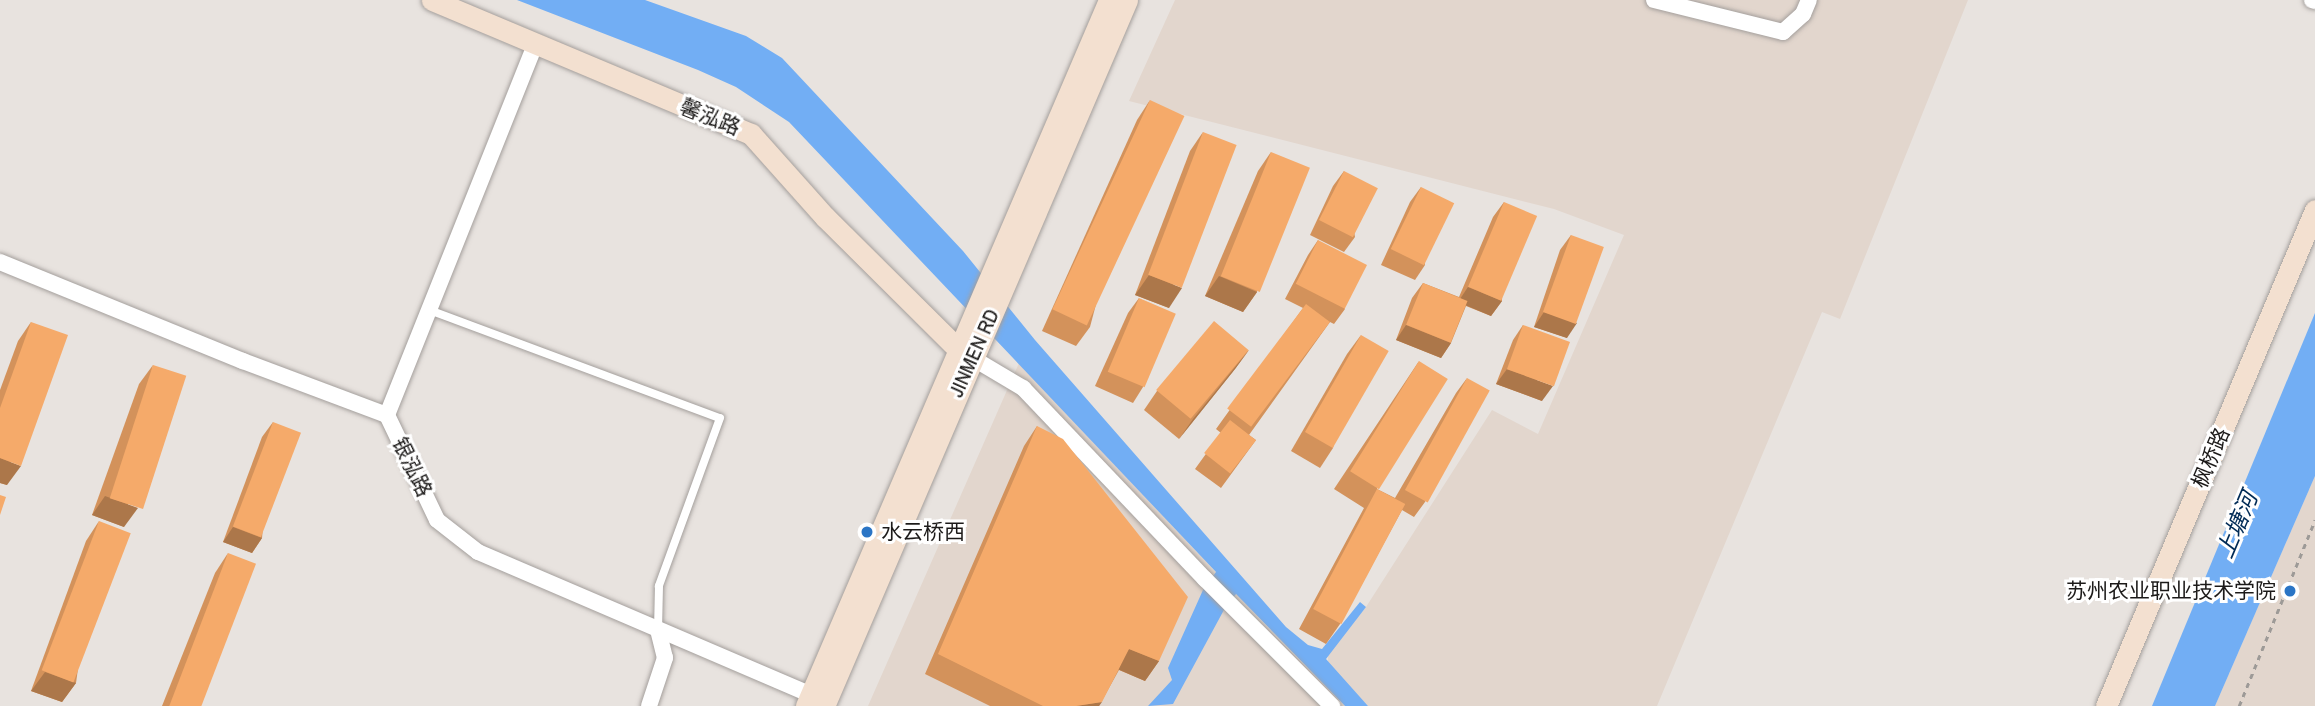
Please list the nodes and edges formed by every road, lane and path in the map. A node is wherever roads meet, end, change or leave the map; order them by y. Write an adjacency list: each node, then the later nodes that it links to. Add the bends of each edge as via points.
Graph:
1 (432, 0): 6 (main road, 馨泓路)
2 (1109, 0): 9 (main road, JINMEN RD)
3 (1127, 0): 9 (main road, JINMEN RD)
4 (1654, 0): 5 (street, via 1783,32 1803,14)
5 (1809, 0)
6 (535, 45): 10 (street); 11 (main road, 馨泓路, via 751,134 825,217)
7 (2315, 210): 18 (main road, 枫桥路)
8 (0, 262): 12 (street, 银泓路)
9 (996, 284): 11 (main road, JINMEN RD)
10 (429, 310): 12 (street); 14 (lane, via 720,418 659,586)
11 (965, 353): 15 (main road, JINMEN RD); 17 (street, via 1023,388)
12 (387, 415): 14 (street, 银泓路, via 437,520 467,544)
13 (2315, 520): 19 (path)
14 (657, 630): 15 (street, 银泓路); 16 (street, via 665,658)
15 (814, 702)
16 (649, 706)
17 (1332, 706)
18 (2106, 706)
19 (2239, 706)

